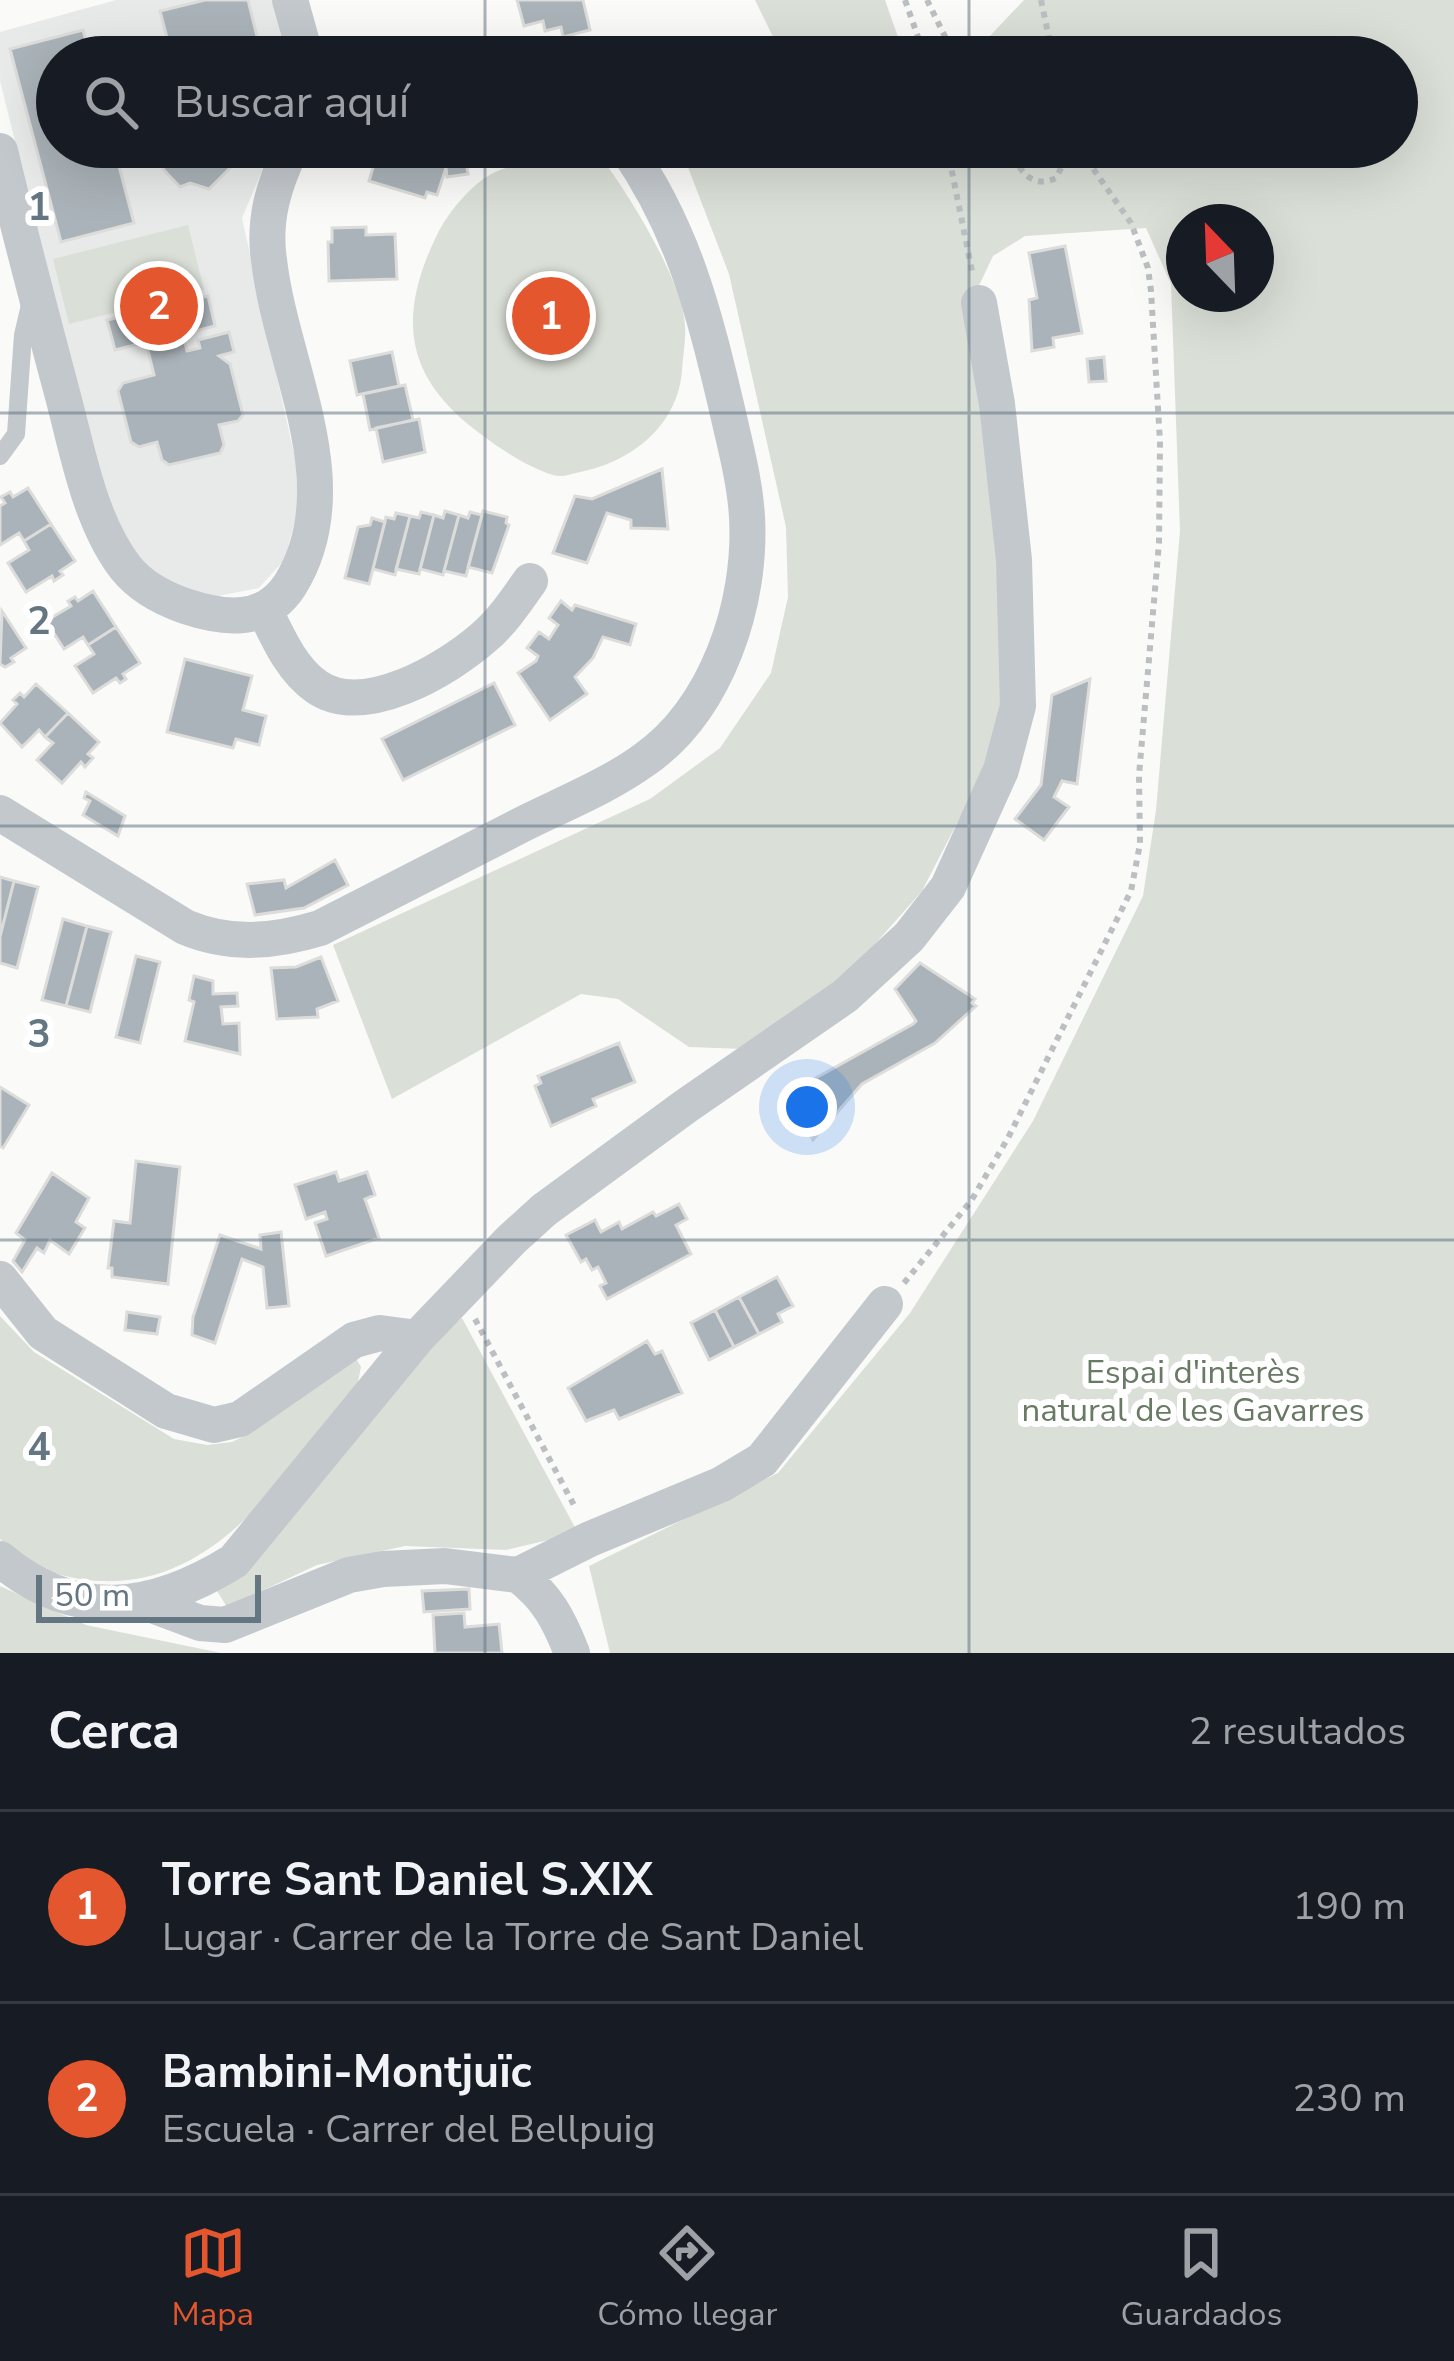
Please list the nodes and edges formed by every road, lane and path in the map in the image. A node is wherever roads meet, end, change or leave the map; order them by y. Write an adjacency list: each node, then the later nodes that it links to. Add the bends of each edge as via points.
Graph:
1 (290, 0): 5 (street)
2 (905, 0): 6 (path)
3 (927, 0): 7 (path)
4 (1041, 0): 8 (path)
5 (300, 36)
6 (918, 36)
7 (945, 36)
8 (1049, 36)
9 (0, 151): 16 (street)
10 (284, 168): 20 (street, via 269,205 268,260 317,498 306,557)
11 (637, 168): 21 (street, via 702,302 747,516 727,649 664,742 558,806 290,937 233,940 185,927)
12 (950, 168): 17 (path)
13 (1021, 168): 14 (path, via 1040,183)
14 (1061, 168)
15 (1093, 168): 24 (path, via 1131,224 1151,290 1159,543 1140,844 1116,928 1008,1138 944,1237)
16 (17, 292): 18 (lane, via 23,335 16,434); 20 (street, via 97,515 123,564 170,601 217,615)
17 (979, 303): 23 (street, via 997,404 1020,675 1013,736 961,861 920,924 845,996 544,1210)
18 (0, 456)
19 (530, 580): 20 (street, via 483,638 370,698 313,685)
20 (265, 611)
21 (0, 813)
22 (0, 1280): 25 (street, via 43,1333 199,1424 240,1420 355,1340 380,1333)
23 (461, 1295): 25 (street); 26 (path)
24 (886, 1304): 26 (street, via 762,1460)
25 (417, 1338): 29 (street, via 234,1561)
26 (590, 1539): 28 (street)
27 (0, 1559): 29 (street, via 55,1593 100,1604)
28 (518, 1575): 29 (street, via 383,1569 225,1625); 30 (street, via 556,1614)
29 (144, 1602)
30 (572, 1653)

